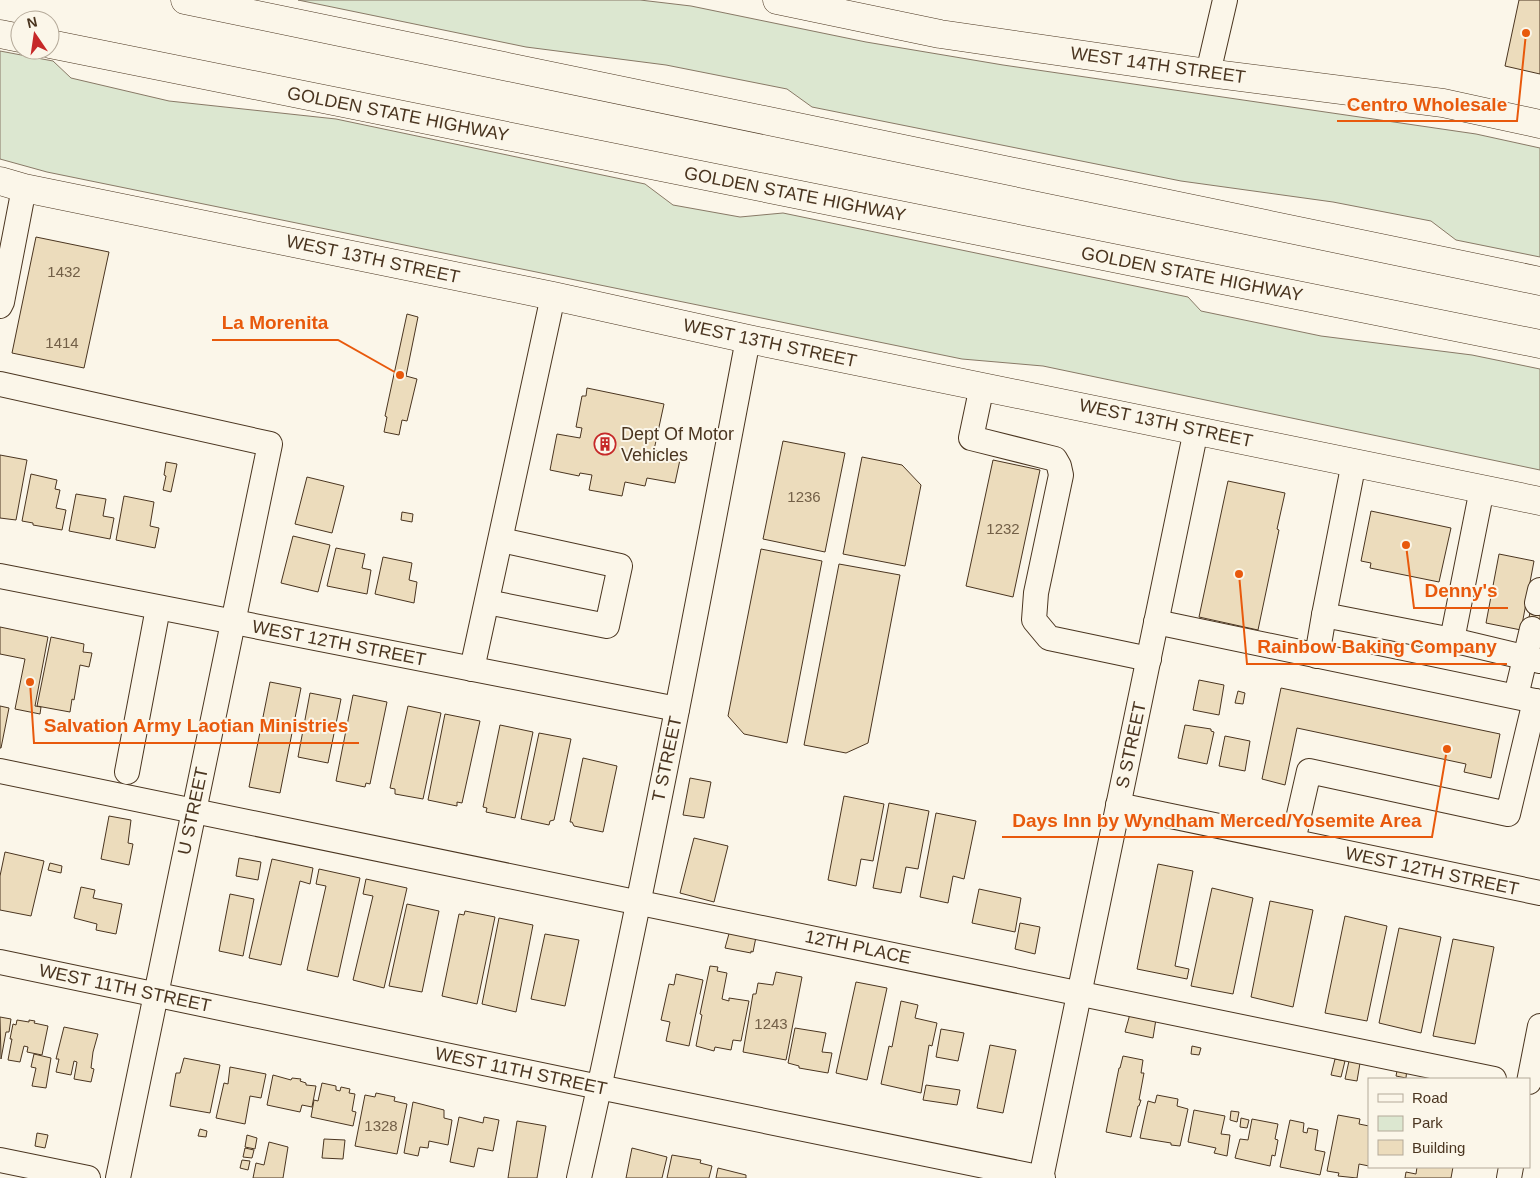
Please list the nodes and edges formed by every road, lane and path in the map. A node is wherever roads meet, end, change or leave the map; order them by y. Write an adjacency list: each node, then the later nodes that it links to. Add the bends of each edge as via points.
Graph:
1 (185, 0): 8 (main road)
2 (777, 0): 5 (main road, WEST 14TH STREET, via 940,34)
3 (1225, 0): 5 (street)
4 (60, 46): 12 (main road, GOLDEN STATE HIGHWAY)
5 (1208, 73): 6 (main road, WEST 14TH STREET, via 1443,103)
6 (1540, 124)
7 (12, 185): 9 (main road, WEST 13TH STREET); 10 (street)
8 (1540, 281)
9 (553, 296): 11 (main road, WEST 13TH STREET); 19 (street)
10 (0, 306)
11 (748, 339): 14 (main road, WEST 13TH STREET); 33 (street, T STREET)
12 (1540, 344)
13 (0, 384): 25 (street, U STREET, via 270,444)
14 (982, 386): 15 (main road, WEST 13TH STREET); 29 (street, via 971,438 1055,459 1061,475 1036,593 1034,620 1049,638)
15 (1196, 430): 16 (main road, WEST 13TH STREET); 24 (street, S STREET)
16 (1354, 462): 17 (main road, WEST 13TH STREET); 23 (street)
17 (1482, 489): 18 (main road, WEST 13TH STREET); 27 (street)
18 (1540, 501)
19 (501, 540): 21 (street); 21 (street, via 620,566 607,626)
20 (0, 576): 22 (street, WEST 12TH STREET)
21 (487, 602): 31 (street)
22 (158, 608): 25 (street, WEST 12TH STREET); 35 (street)
23 (1324, 615): 27 (street); 28 (street)
24 (1156, 622): 28 (street); 29 (street, S STREET)
25 (233, 623): 31 (street, WEST 12TH STREET); 37 (street, U STREET)
26 (1532, 629): 30 (street)
27 (1452, 640): 30 (street)
28 (1317, 656): 32 (street)
29 (1148, 659): 36 (street, S STREET)
30 (1533, 659): 32 (street)
31 (472, 669): 33 (street, WEST 12TH STREET)
32 (1530, 700): 38 (street, via 1508,814 1309,771)
33 (677, 710): 40 (street, T STREET)
34 (0, 771): 37 (street, 12TH PLACE)
35 (127, 772)
36 (1118, 805): 38 (street, WEST 12TH STREET); 42 (street, S STREET)
37 (193, 811): 40 (street, 12TH PLACE); 43 (street, U STREET)
38 (1292, 842): 39 (street, WEST 12TH STREET)
39 (1540, 893)
40 (638, 902): 42 (street, 12TH PLACE); 47 (street, T STREET)
41 (0, 962): 43 (street, WEST 11TH STREET)
42 (1079, 993): 45 (street, 12TH PLACE); 52 (street, S STREET)
43 (156, 994): 47 (street, WEST 11TH STREET); 50 (street, U STREET)
44 (1540, 1026): 46 (street)
45 (1489, 1078)
46 (1530, 1078)
47 (599, 1087): 51 (street, T STREET); 52 (street, WEST 11TH STREET)
48 (0, 1160): 49 (street)
49 (88, 1178)
50 (118, 1178)
51 (579, 1178)
52 (1042, 1178)

